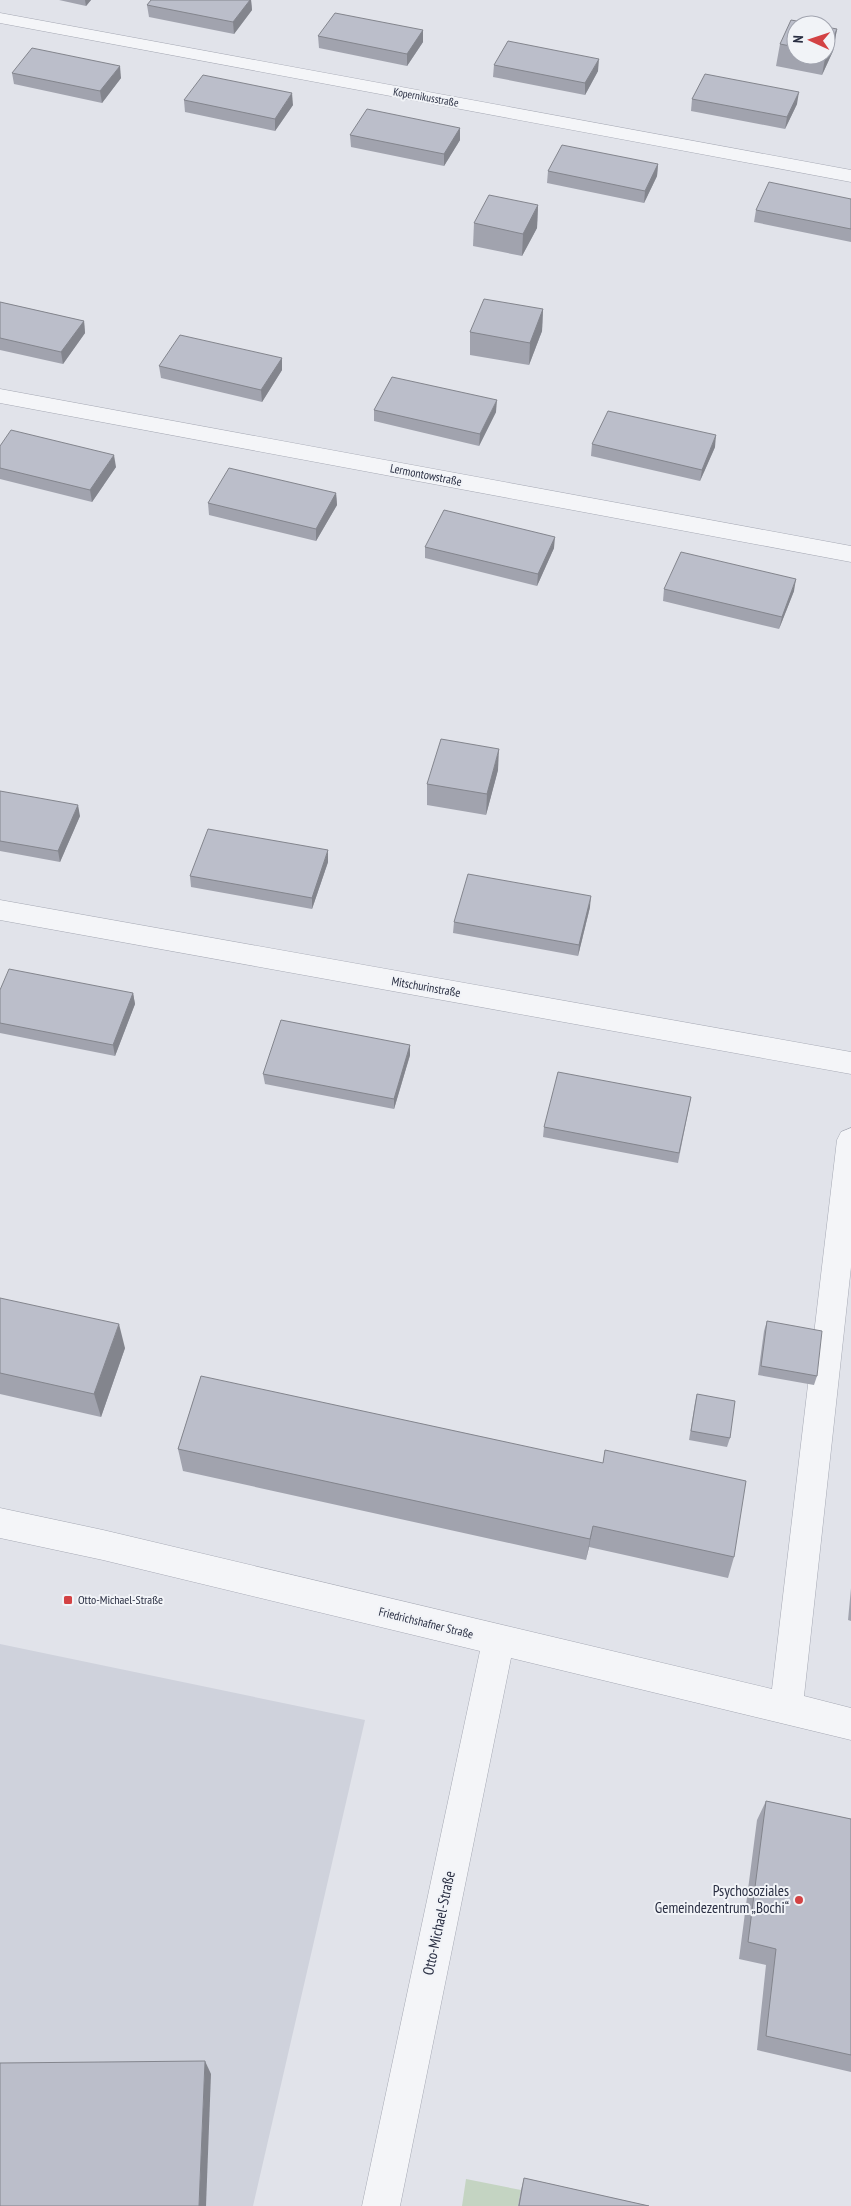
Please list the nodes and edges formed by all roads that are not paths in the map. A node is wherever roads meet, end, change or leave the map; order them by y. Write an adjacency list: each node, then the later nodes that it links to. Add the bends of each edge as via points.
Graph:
1 (0, 18): 2 (street, Kopernikusstraße)
2 (851, 176)
3 (0, 396): 4 (street, Lermontowstraße)
4 (851, 554)
5 (0, 910): 6 (street, Mitschurinstraße)
6 (851, 1063)
7 (851, 1140): 10 (street)
8 (0, 1523): 9 (street, Friedrichshafner Straße)
9 (498, 1641): 10 (street, Friedrichshafner Straße); 12 (street, Otto-Michael-Straße)
10 (786, 1709): 11 (street, Friedrichshafner Straße)
11 (851, 1724)
12 (381, 2206)

